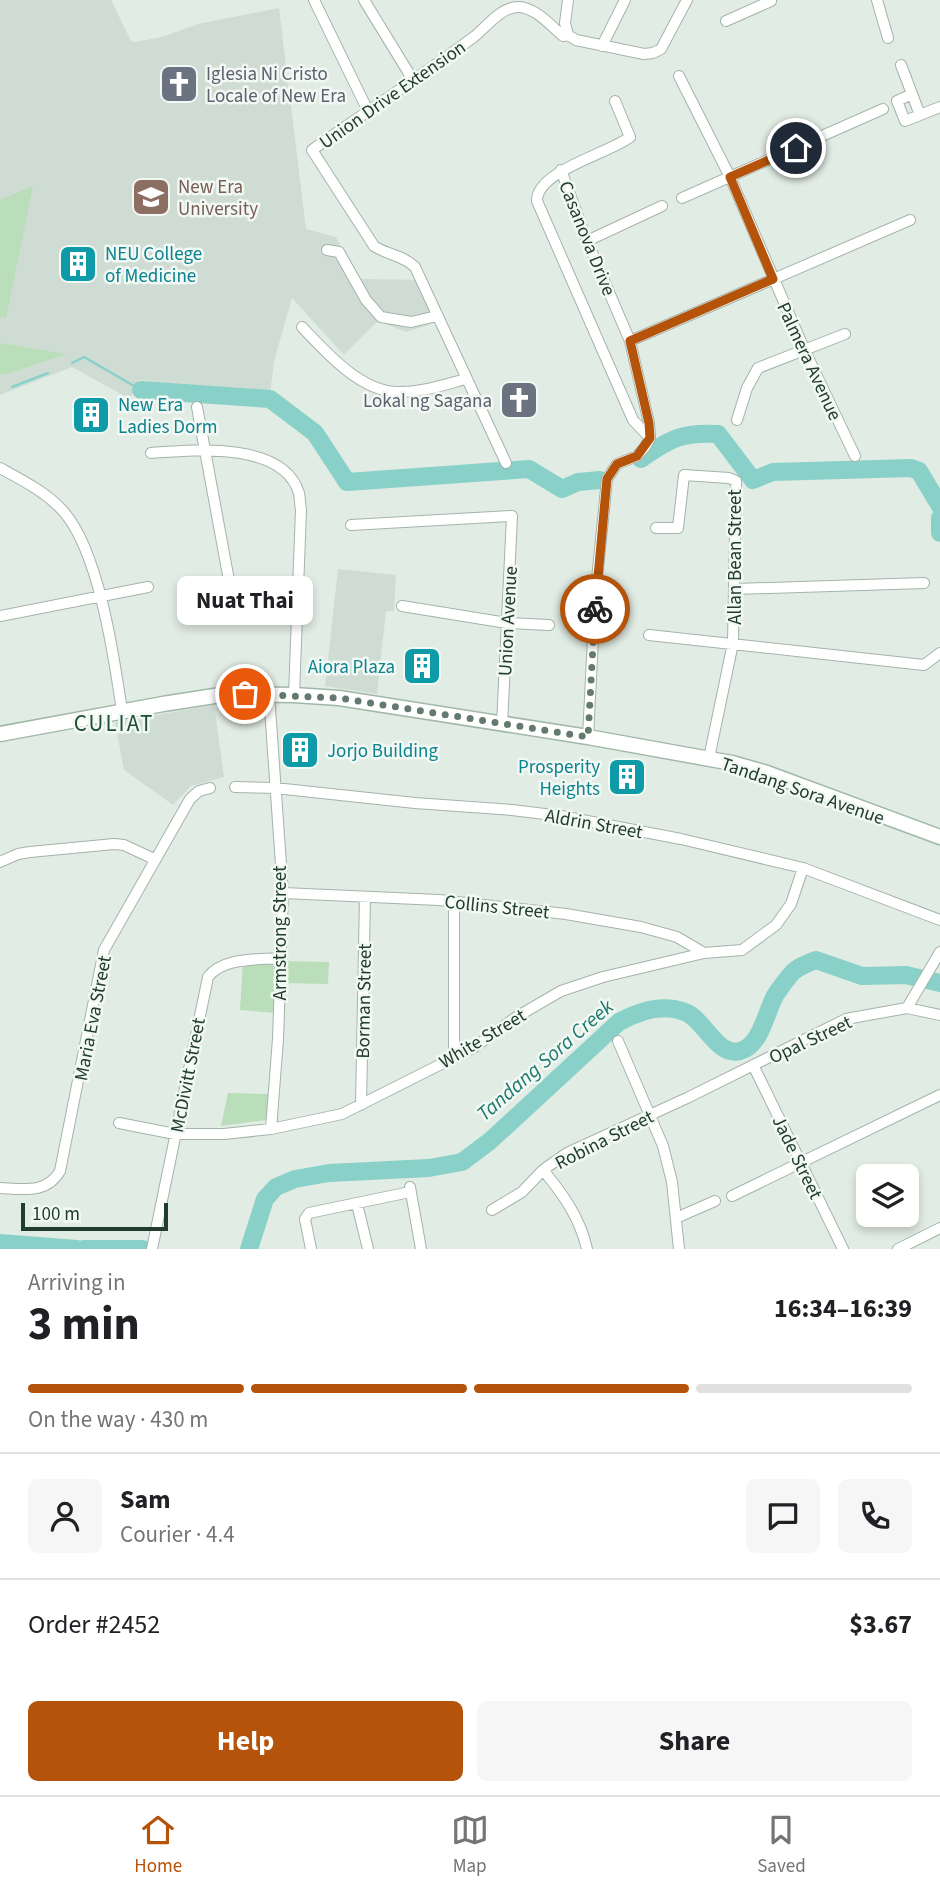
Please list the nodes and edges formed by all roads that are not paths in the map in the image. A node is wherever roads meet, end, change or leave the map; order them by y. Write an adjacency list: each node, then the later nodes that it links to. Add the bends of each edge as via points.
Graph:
1 (314, 0): 19 (street)
2 (364, 0): 14 (street)
3 (568, 0): 9 (street)
4 (625, 0): 11 (street)
5 (687, 0): 11 (street, via 661,49 644,54)
6 (772, 0): 8 (street)
7 (877, 0): 10 (street)
8 (726, 21)
9 (568, 35): 11 (street); 14 (street, Union Drive Extension, via 519,7 469,34)
10 (888, 38)
11 (602, 46)
12 (901, 65): 15 (street)
13 (678, 76): 22 (street, Palmera Avenue)
14 (413, 80): 19 (street, Union Drive Extension)
15 (912, 94): 20 (street); 20 (street, via 897,101 905,121)
16 (615, 101): 21 (street, via 630,136)
17 (940, 107): 20 (street)
18 (883, 108): 22 (street)
19 (368, 111): 29 (street, Union Drive Extension, via 312,150 374,246 415,267)
20 (920, 115)
21 (561, 170): 26 (street, Casanova Drive); 37 (street, Casanova Drive, via 540,190 537,201 633,420)
22 (730, 177): 23 (street); 28 (street, Palmera Avenue)
23 (682, 198)
24 (662, 206): 26 (street)
25 (910, 220): 28 (street)
26 (587, 241): 32 (street, Casanova Drive)
27 (327, 250): 29 (street, via 339,251 381,317 411,322)
28 (773, 279): 32 (street); 33 (street, Palmera Avenue)
29 (437, 316): 34 (street, Union Drive Extension)
30 (302, 327): 34 (street, via 358,379 393,392)
31 (845, 334): 33 (street)
32 (630, 341): 37 (street, Casanova Drive)
33 (804, 351): 36 (street, via 758,368); 40 (street, Palmera Avenue)
34 (466, 379): 41 (street, Union Drive Extension)
35 (197, 407): 38 (street)
36 (737, 420)
37 (650, 438): 62 (street, via 637,456 617,464 607,479)
38 (205, 450): 39 (street); 49 (street, via 233,602); 49 (street, via 247,454 277,466 299,492)
39 (151, 453)
40 (855, 456)
41 (506, 463)
42 (0, 468): 48 (street, via 50,498 68,517)
43 (351, 524): 52 (street, Union Avenue, via 512,516)
44 (656, 528): 47 (street, Allan Bean Street, via 678,528 684,475 736,481)
45 (923, 583): 47 (street)
46 (148, 587): 48 (street)
47 (735, 589): 55 (street, Allan Bean Street)
48 (101, 596): 51 (street); 59 (street)
49 (297, 605): 58 (street)
50 (402, 606): 52 (street)
51 (0, 616)
52 (507, 623): 53 (street); 60 (street, Union Avenue)
53 (549, 625)
54 (649, 635): 55 (street)
55 (733, 643): 56 (street, via 924,665); 63 (street, Allan Bean Street)
56 (940, 653)
57 (269, 694): 58 (main road, Tandang Sora Avenue); 59 (main road, Tandang Sora Avenue, via 206,697); 66 (street, Armstrong Street)
58 (294, 695): 60 (main road, Tandang Sora Avenue)
59 (122, 711): 61 (main road, Tandang Sora Avenue)
60 (502, 725): 62 (main road, Tandang Sora Avenue)
61 (0, 734)
62 (588, 737): 63 (main road, Tandang Sora Avenue)
63 (709, 758): 67 (main road, Tandang Sora Avenue, via 767,773)
64 (235, 787): 66 (street, Aldrin Street)
65 (210, 788): 68 (street, Maria Eva Street, via 190,799)
66 (275, 788): 70 (street, Aldrin Street, via 561,816 681,838); 71 (street, Armstrong Street)
67 (940, 837)
68 (154, 859): 69 (street, via 114,844 18,854); 92 (street, Maria Eva Street, via 104,950 60,1171 42,1188)
69 (0, 862)
70 (803, 868): 74 (street, Aldrin Street); 76 (street, White Street, via 791,904 776,925 742,950)
71 (283, 893): 72 (street, Collins Street); 77 (street, Armstrong Street)
72 (365, 897): 73 (street, Collins Street); 85 (street, Borman Street)
73 (454, 901): 76 (street, Collins Street, via 641,927 677,937); 81 (street)
74 (940, 920)
75 (940, 952): 78 (street)
76 (704, 953): 81 (street, White Street, via 603,976 561,991)
77 (281, 957): 88 (street, Armstrong Street); 89 (street, McDivitt Street, via 230,963 208,977)
78 (907, 1008): 79 (street, Opal Street); 82 (street, Opal Street, via 846,1018)
79 (940, 1015)
80 (618, 1041): 86 (street)
81 (454, 1058): 85 (street, White Street)
82 (753, 1065): 84 (street, Opal Street); 90 (street, Jade Street)
83 (940, 1095): 90 (street)
84 (687, 1098): 86 (street, Robina Street)
85 (361, 1105): 88 (street, White Street, via 342,1114)
86 (650, 1115): 91 (street, Robina Street, via 567,1153); 97 (street, via 663,1146)
87 (119, 1123): 89 (street, White Street)
88 (271, 1129): 89 (street, White Street)
89 (175, 1135): 99 (street, McDivitt Street)
90 (801, 1164): 93 (street); 105 (street, Jade Street)
91 (543, 1170): 96 (street, Robina Street, via 522,1192); 103 (street, via 575,1214)
92 (0, 1188)
93 (732, 1196)
94 (715, 1201): 97 (street)
95 (357, 1204): 100 (street, via 309,1213 305,1219); 101 (street); 102 (street, via 410,1189)
96 (492, 1210)
97 (676, 1218): 104 (street)
98 (940, 1228): 106 (street)
99 (152, 1246)
100 (311, 1249)
101 (368, 1249)
102 (421, 1249)
103 (587, 1249)
104 (679, 1249)
105 (843, 1249)
106 (898, 1249)

